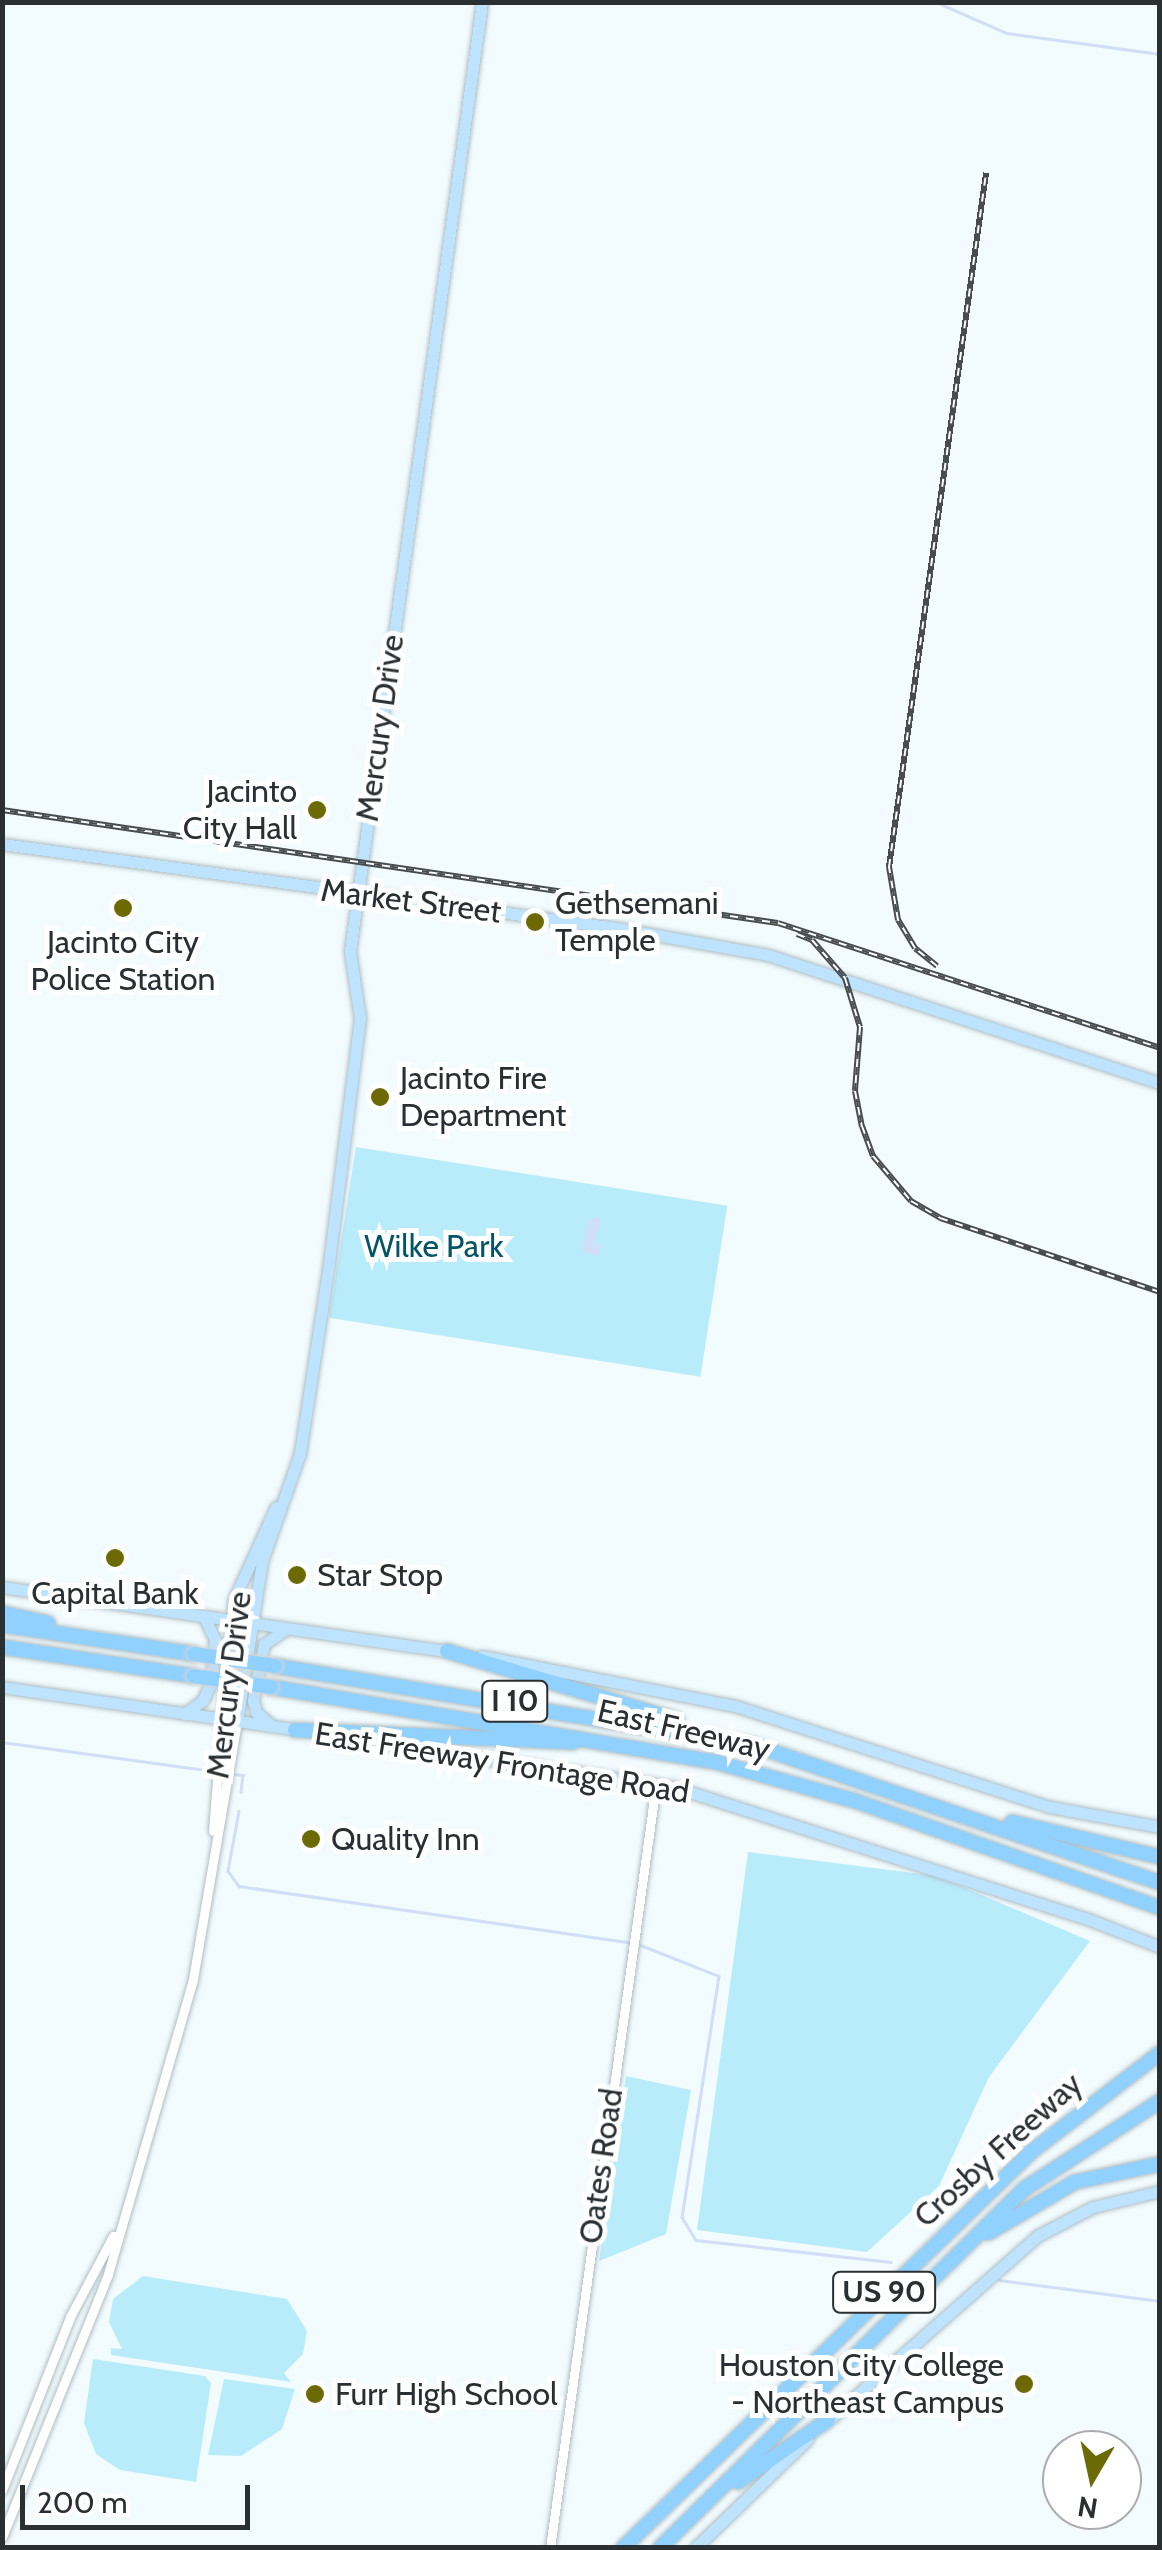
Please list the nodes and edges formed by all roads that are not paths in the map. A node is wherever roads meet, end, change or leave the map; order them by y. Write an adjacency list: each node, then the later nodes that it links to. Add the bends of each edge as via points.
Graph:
1 (482, 2): 3 (main road, Mercury Drive)
2 (2, 844): 3 (main road, Market Street)
3 (358, 895): 4 (main road, Market Street, via 768,956); 5 (main road, Mercury Drive, via 350,951 360,1018)
4 (1160, 1083)
5 (300, 1453): 9 (main road, Mercury Drive, via 248,1562); 10 (main road, Mercury Drive, via 262,1561)
6 (2, 1588): 8 (main road)
7 (2, 1613): 14 (highway)
8 (204, 1616): 9 (main road); 17 (main road, via 215,1640 211,1682 203,1700)
9 (231, 1620): 10 (main road); 18 (main road, Mercury Drive)
10 (251, 1623): 12 (main road); 19 (main road, Mercury Drive)
11 (2, 1625): 14 (highway, East Freeway / I 10)
12 (289, 1628): 15 (main road); 20 (main road, via 264,1644 253,1700)
13 (2, 1649): 23 (highway, East Freeway / I 10, bridge)
14 (160, 1649): 22 (highway, East Freeway / I 10, bridge, via 658,1724)
15 (447, 1651): 22 (highway); 26 (main road, via 736,1706 1050,1807)
16 (2, 1687): 17 (main road, East Freeway Frontage Road)
17 (184, 1714): 18 (main road, East Freeway Frontage Road)
18 (222, 1719): 19 (main road, East Freeway Frontage Road); 29 (street, Mercury Drive)
19 (237, 1721): 20 (main road, East Freeway Frontage Road); 29 (street, Mercury Drive)
20 (273, 1726): 21 (main road, East Freeway Frontage Road)
21 (295, 1730): 23 (highway); 24 (main road, East Freeway Frontage Road)
22 (754, 1745): 25 (highway, East Freeway / I 10)
23 (654, 1749): 28 (highway, East Freeway / I 10, via 855,1801)
24 (656, 1784): 33 (main road, East Freeway Frontage Road, via 1051,1906); 44 (street, Oates Road)
25 (943, 1806): 27 (highway); 30 (highway, East Freeway / I 10)
26 (1160, 1827)
27 (1160, 1857)
28 (1042, 1866): 31 (highway, East Freeway / I 10); 32 (highway)
29 (210, 1869): 38 (street, Mercury Drive, via 193,1979)
30 (1160, 1883)
31 (1160, 1908)
32 (1160, 1919)
33 (1160, 1948)
34 (1160, 2053): 45 (highway, Crosby Freeway / US 90, via 1031,2152)
35 (1160, 2101): 39 (highway, Crosby Freeway / US 90, via 1038,2177)
36 (1160, 2164): 39 (highway, via 1108,2172 1046,2195)
37 (1160, 2191): 40 (main road, via 1092,2207 1037,2236)
38 (115, 2234): 41 (street, Mercury Drive, via 70,2317); 43 (street, Mercury Drive, via 108,2274)
39 (936, 2273): 42 (highway, Crosby Freeway / US 90)
40 (828, 2420): 42 (highway); 47 (main road)
41 (2, 2490)
42 (708, 2503): 46 (highway, Crosby Freeway / US 90)
43 (2, 2537)
44 (550, 2548)
45 (622, 2548)
46 (660, 2548)
47 (695, 2548)

